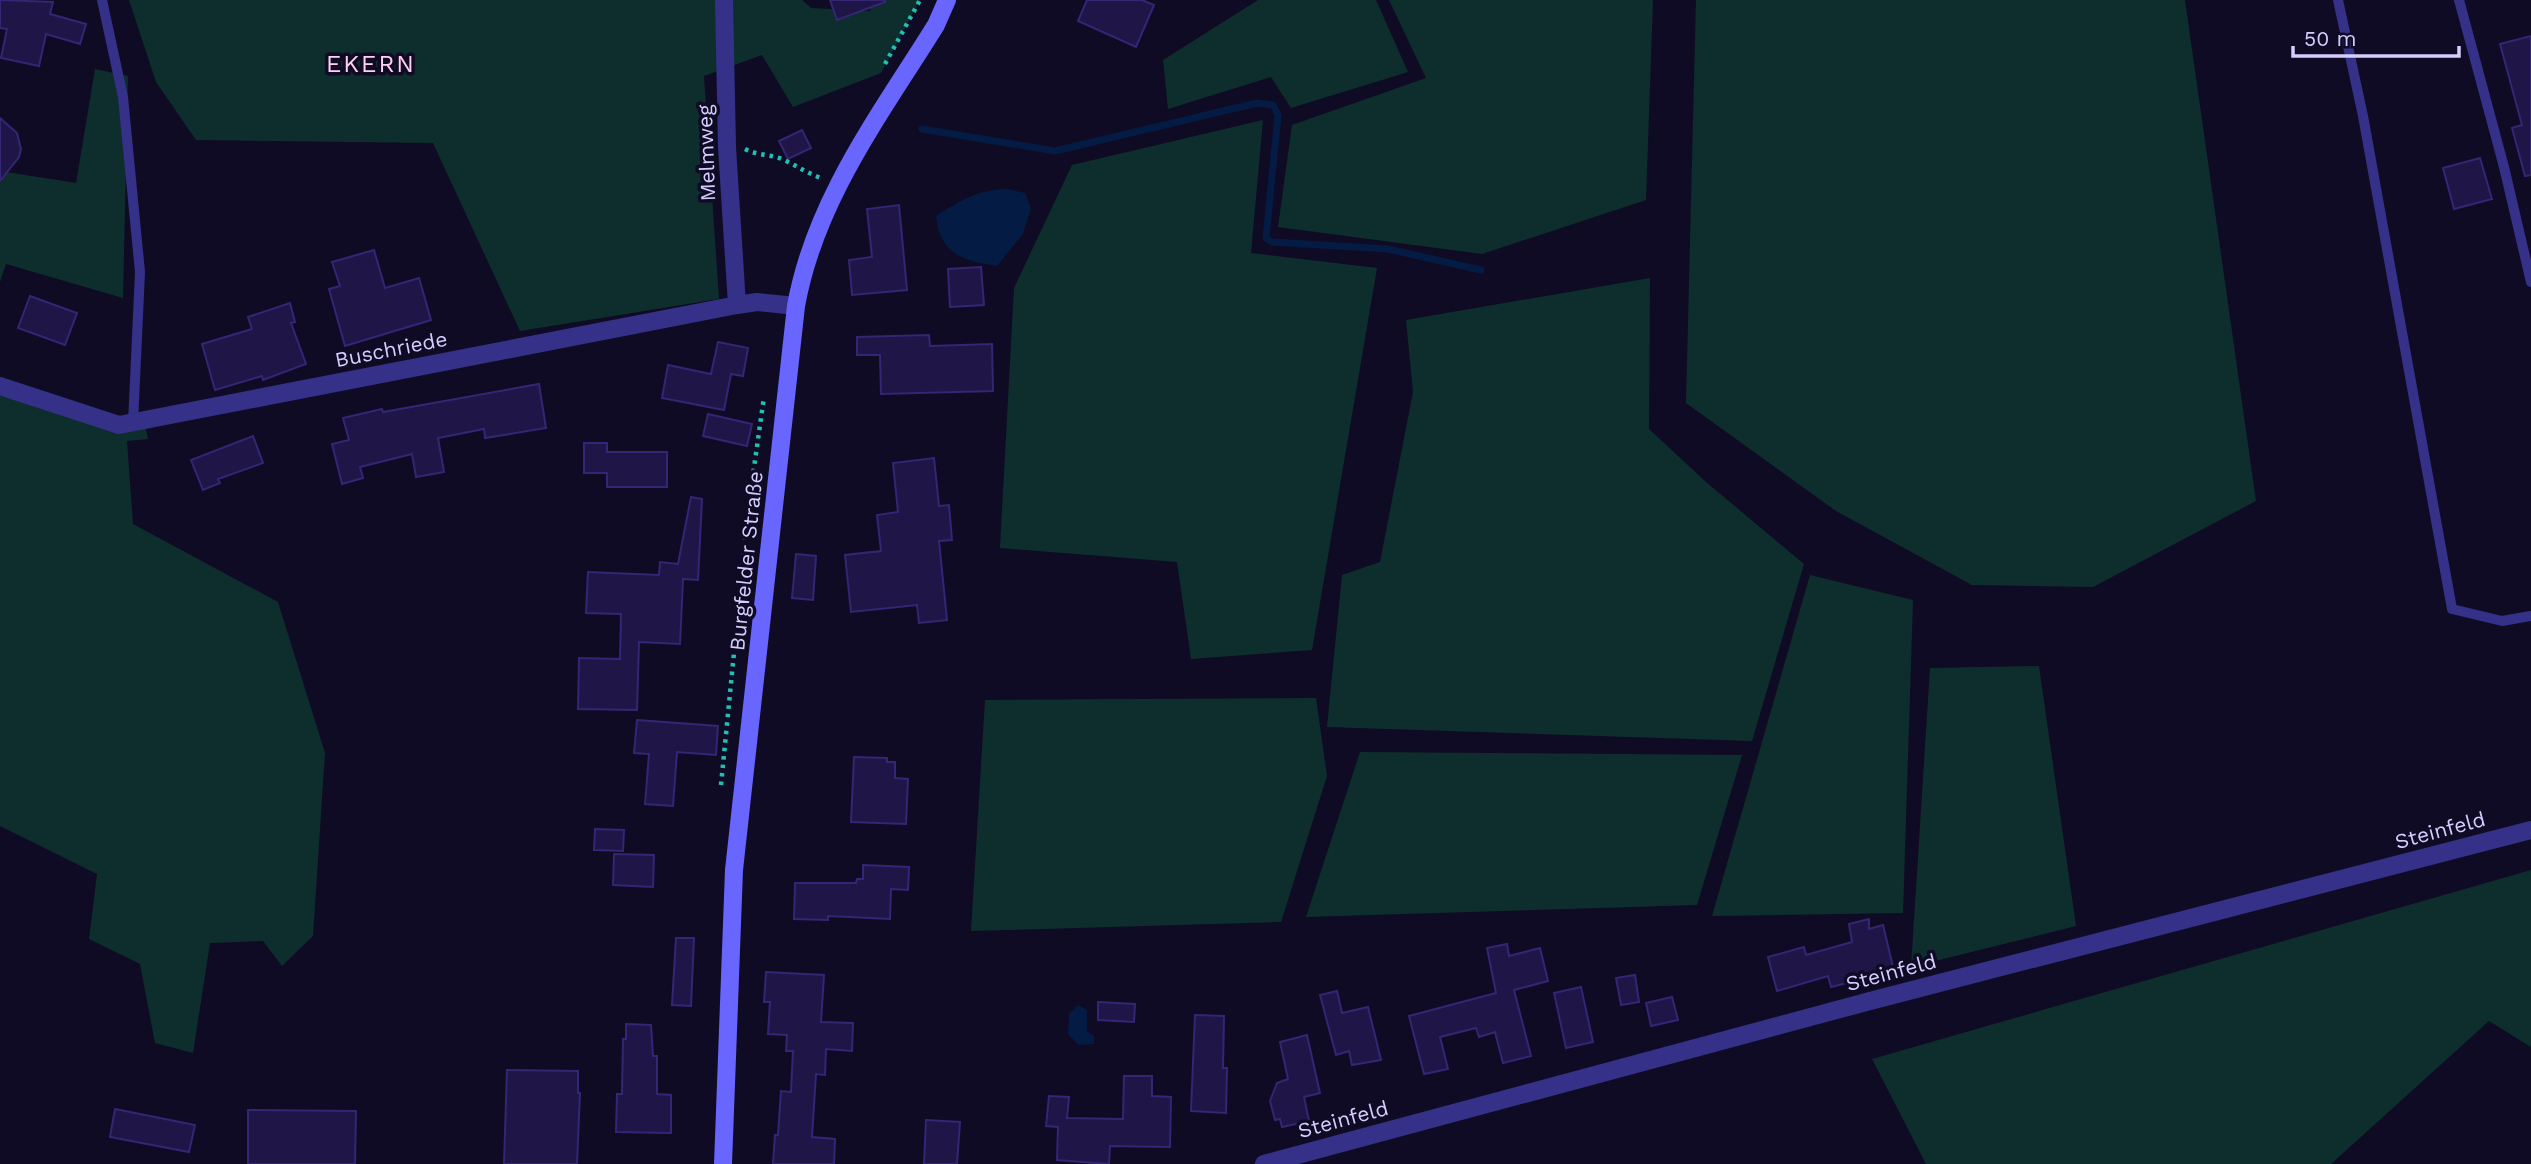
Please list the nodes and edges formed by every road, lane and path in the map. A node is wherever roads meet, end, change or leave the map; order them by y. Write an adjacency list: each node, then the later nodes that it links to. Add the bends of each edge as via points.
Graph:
1 (102, 0): 12 (lane, via 123,97 140,272)
2 (724, 0): 6 (street, Melmweg)
3 (947, 0): 10 (street, Burgfelder Straße, via 827,206 811,244)
4 (2338, 0): 13 (lane, via 2452,609 2502,621)
5 (2459, 0): 8 (lane)
6 (727, 147): 7 (path, via 782,159); 9 (street, Melmweg)
7 (822, 178)
8 (2531, 282)
9 (737, 305): 10 (street, Buschriede); 12 (street, Buschriede)
10 (796, 306): 15 (street, Burgfelder Straße, via 734,870)
11 (0, 386): 12 (street, Buschriede, via 119,425)
12 (133, 423)
13 (2531, 616)
14 (2531, 830): 16 (street, Steinfeld)
15 (723, 1164)
16 (1264, 1164)

